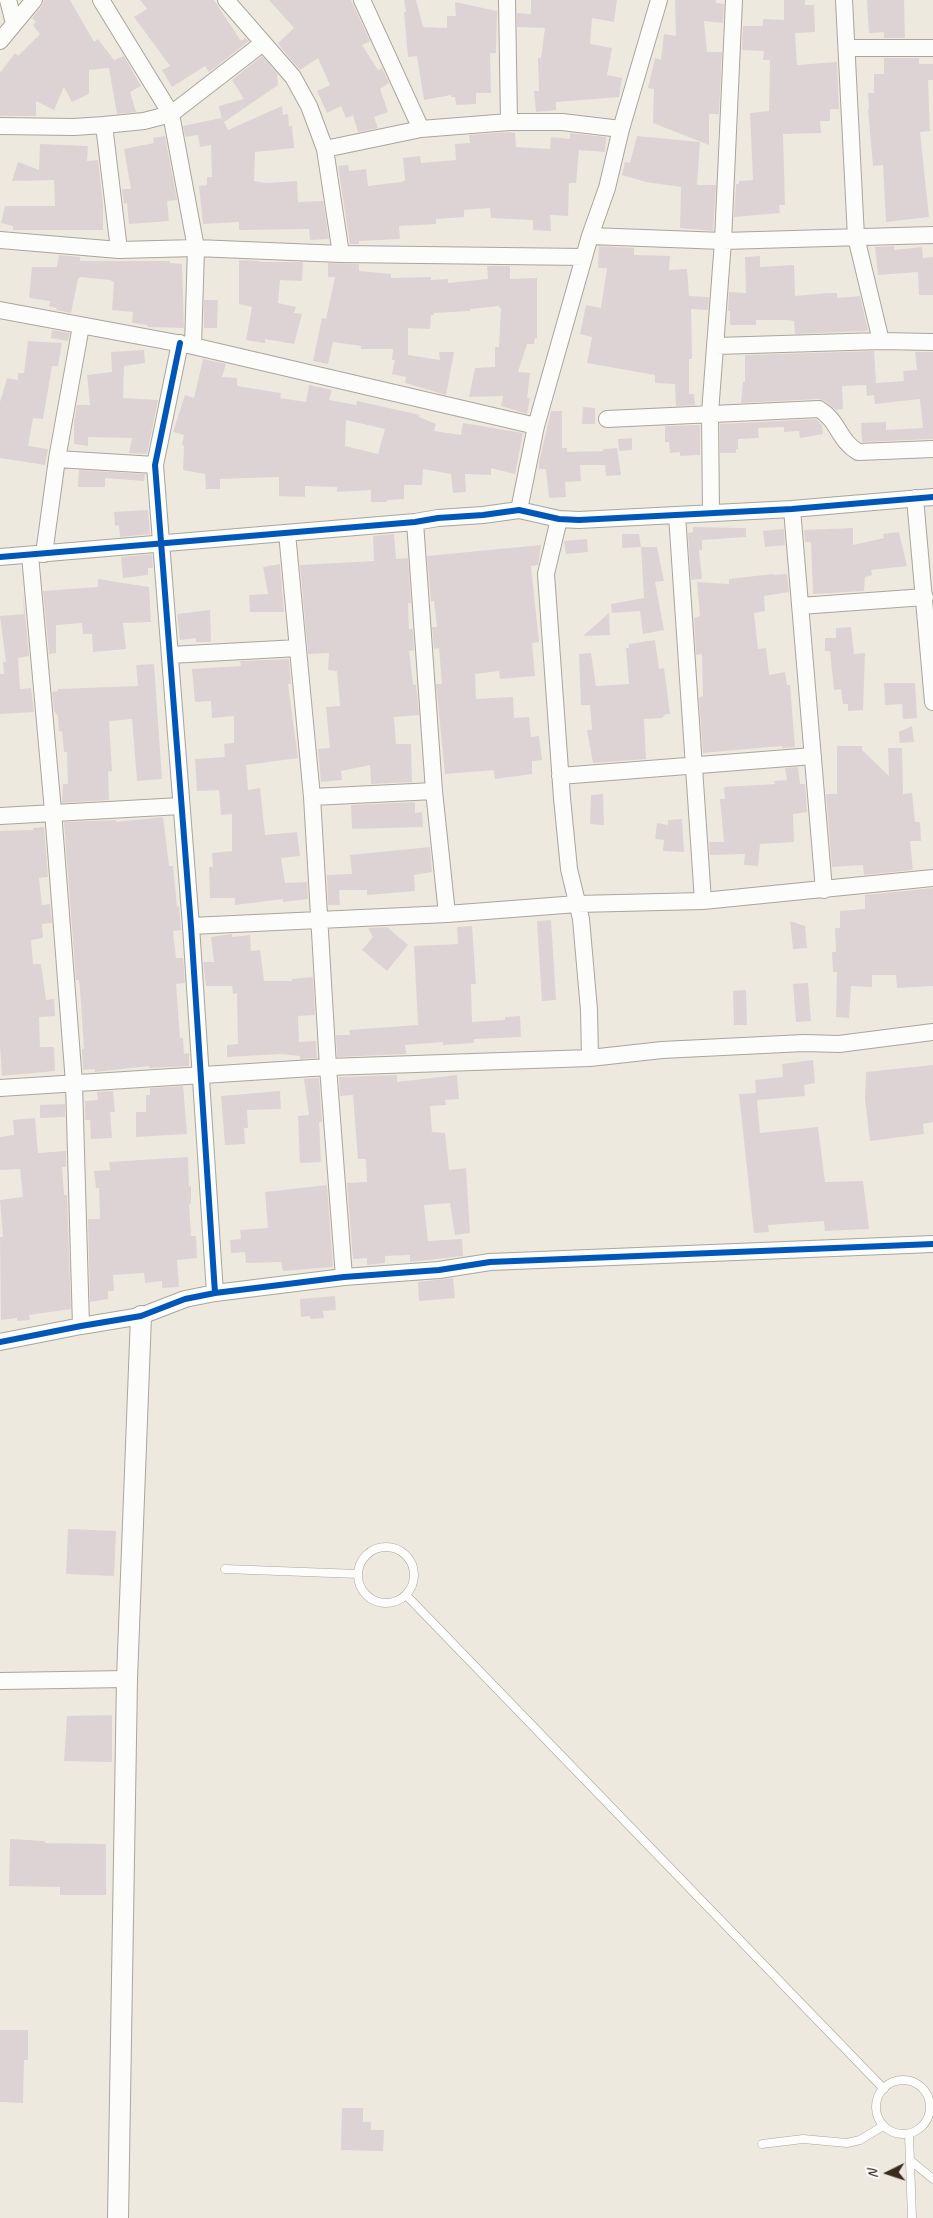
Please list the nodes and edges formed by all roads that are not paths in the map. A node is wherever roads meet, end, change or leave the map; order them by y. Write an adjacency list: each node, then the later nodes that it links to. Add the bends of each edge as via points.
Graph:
1 (8, 0): 10 (street)
2 (34, 0): 10 (street)
3 (101, 0): 15 (street)
4 (226, 0): 12 (street)
5 (362, 0): 19 (street)
6 (508, 0): 16 (street)
7 (659, 0): 20 (street)
8 (734, 0): 26 (street)
9 (844, 0): 13 (street)
10 (14, 23): 11 (street)
11 (0, 41)
12 (263, 43): 15 (street); 21 (street, via 293,77 309,106)
13 (847, 48): 14 (street); 24 (street)
14 (933, 48)
15 (171, 114): 18 (street); 27 (street)
16 (509, 122): 19 (street); 20 (street, via 562,122)
17 (0, 126): 18 (street)
18 (104, 126): 28 (street)
19 (421, 129): 21 (street)
20 (621, 129): 23 (street, via 607,188)
21 (325, 148): 29 (street)
22 (933, 234): 24 (street)
23 (590, 236): 26 (street); 30 (street)
24 (856, 237): 26 (street); 33 (street)
25 (0, 240): 28 (street)
26 (723, 241): 36 (street)
27 (196, 248): 28 (street); 29 (street); 35 (street)
28 (119, 250)
29 (341, 254): 30 (street)
30 (584, 256): 39 (street)
31 (0, 310): 32 (street)
32 (81, 326): 35 (street); 41 (street)
33 (881, 341): 34 (street); 36 (street)
34 (933, 342)
35 (186, 345): 39 (street); 42 (street)
36 (716, 346): 37 (street)
37 (710, 413): 38 (street); 40 (street, via 819,409 829,415 848,446 858,452); 47 (street)
38 (607, 419)
39 (536, 426): 46 (street)
40 (933, 449)
41 (56, 459): 42 (street); 53 (street)
42 (155, 465): 52 (street)
43 (933, 497): 44 (street)
44 (915, 498): 45 (street); 55 (street)
45 (792, 509): 47 (street); 56 (street)
46 (519, 510): 49 (street); 50 (street)
47 (711, 513): 48 (street)
48 (677, 515): 49 (street); 61 (street)
49 (559, 519): 62 (street, via 546,574)
50 (415, 522): 51 (street); 63 (street)
51 (287, 533): 52 (street); 57 (street)
52 (161, 544): 53 (street); 58 (street)
53 (37, 555): 54 (street); 66 (street)
54 (0, 557)
55 (925, 597): 56 (street); 59 (street)
56 (800, 606): 60 (street)
57 (298, 648): 58 (street); 64 (street)
58 (170, 656): 65 (street)
59 (933, 702)
60 (813, 756): 61 (street); 69 (street)
61 (694, 766): 62 (street); 70 (street)
62 (560, 776): 71 (street)
63 (434, 791): 64 (street); 72 (street)
64 (312, 797): 73 (street)
65 (181, 806): 66 (street); 74 (street)
66 (53, 811): 67 (street); 79 (street)
67 (0, 816)
68 (933, 878): 69 (street)
69 (824, 890): 70 (street)
70 (703, 901): 71 (street)
71 (577, 904): 72 (street); 76 (street, via 589,1010)
72 (447, 914): 73 (street)
73 (320, 920): 74 (street); 77 (street)
74 (191, 926): 78 (street)
75 (933, 1032): 76 (street, via 839,1044 662,1050)
76 (590, 1058): 77 (street)
77 (328, 1067): 78 (street); 82 (street)
78 (200, 1077): 79 (street); 83 (street)
79 (74, 1082): 80 (street); 85 (street)
80 (0, 1088)
81 (933, 1244): 82 (street, via 490,1262 439,1270)
82 (344, 1277): 83 (street)
83 (215, 1293): 84 (street, via 185,1299)
84 (141, 1316): 85 (street); 90 (street)
85 (81, 1326): 86 (street)
86 (0, 1342)
87 (225, 1569): 88 (lane)
88 (358, 1574): 89 (lane, via 361,1588 371,1599 385,1603); 89 (lane, via 364,1559 375,1550 398,1550 413,1567 413,1582)
89 (406, 1595): 92 (lane)
90 (127, 1679): 91 (street); 98 (street)
91 (0, 1681)
92 (884, 2089): 93 (lane, via 876,2107); 94 (lane, via 904,2080 924,2091 930,2105 927,2120)
93 (883, 2126): 94 (lane, via 895,2133); 95 (lane, via 860,2140 847,2143 803,2139)
94 (909, 2134): 96 (lane)
95 (762, 2144)
96 (910, 2160): 97 (lane); 99 (lane)
97 (933, 2179)
98 (118, 2218)
99 (912, 2218)

